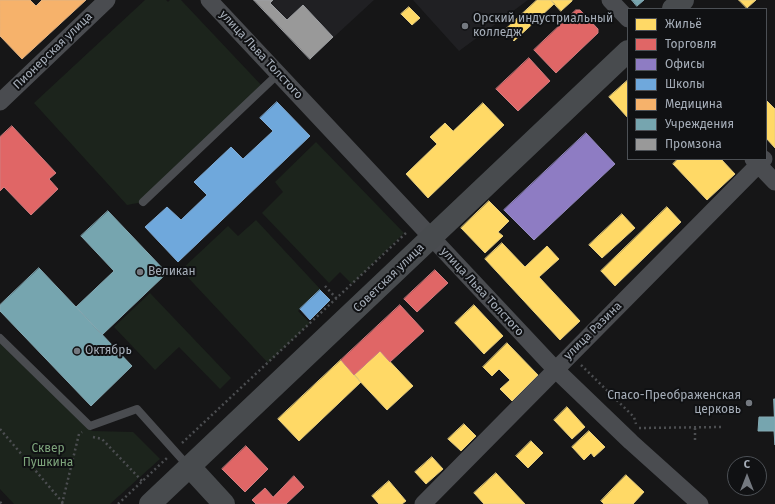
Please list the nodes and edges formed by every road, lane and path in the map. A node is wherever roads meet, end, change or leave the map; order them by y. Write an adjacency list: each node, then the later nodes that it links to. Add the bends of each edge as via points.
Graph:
1 (106, 0): 9 (street, Пионерская улица)
2 (209, 0): 8 (street, улица Льва Толстого)
3 (610, 0): 6 (street)
4 (683, 0): 5 (street)
5 (674, 8)
6 (627, 19)
7 (627, 52): 13 (street, Советская улица)
8 (278, 74): 12 (lane); 13 (street, улица Льва Толстого)
9 (0, 102)
10 (760, 160): 11 (street); 15 (street, улица Разина)
11 (775, 182)
12 (143, 202)
13 (425, 230): 16 (street, улица Льва Толстого); 23 (path); 24 (street, Советская улица)
14 (0, 338): 17 (lane)
15 (571, 355): 16 (street, улица Разина); 19 (path, via 634,417 637,428)
16 (555, 369): 27 (street, улица Льва Толстого); 33 (street, улица Разина)
17 (90, 426): 21 (path); 23 (lane, via 137,409)
18 (722, 427): 19 (path)
19 (695, 428): 22 (path)
20 (0, 429): 28 (path)
21 (79, 434): 25 (path, via 102,439); 28 (path)
22 (695, 440)
23 (174, 451): 24 (lane); 30 (path)
24 (190, 467): 31 (street, Советская улица); 32 (street)
25 (140, 478)
26 (0, 502): 29 (path)
27 (692, 502)
28 (63, 503)
29 (2, 504)
30 (118, 504)
31 (150, 504)
32 (224, 504)
33 (423, 504)

